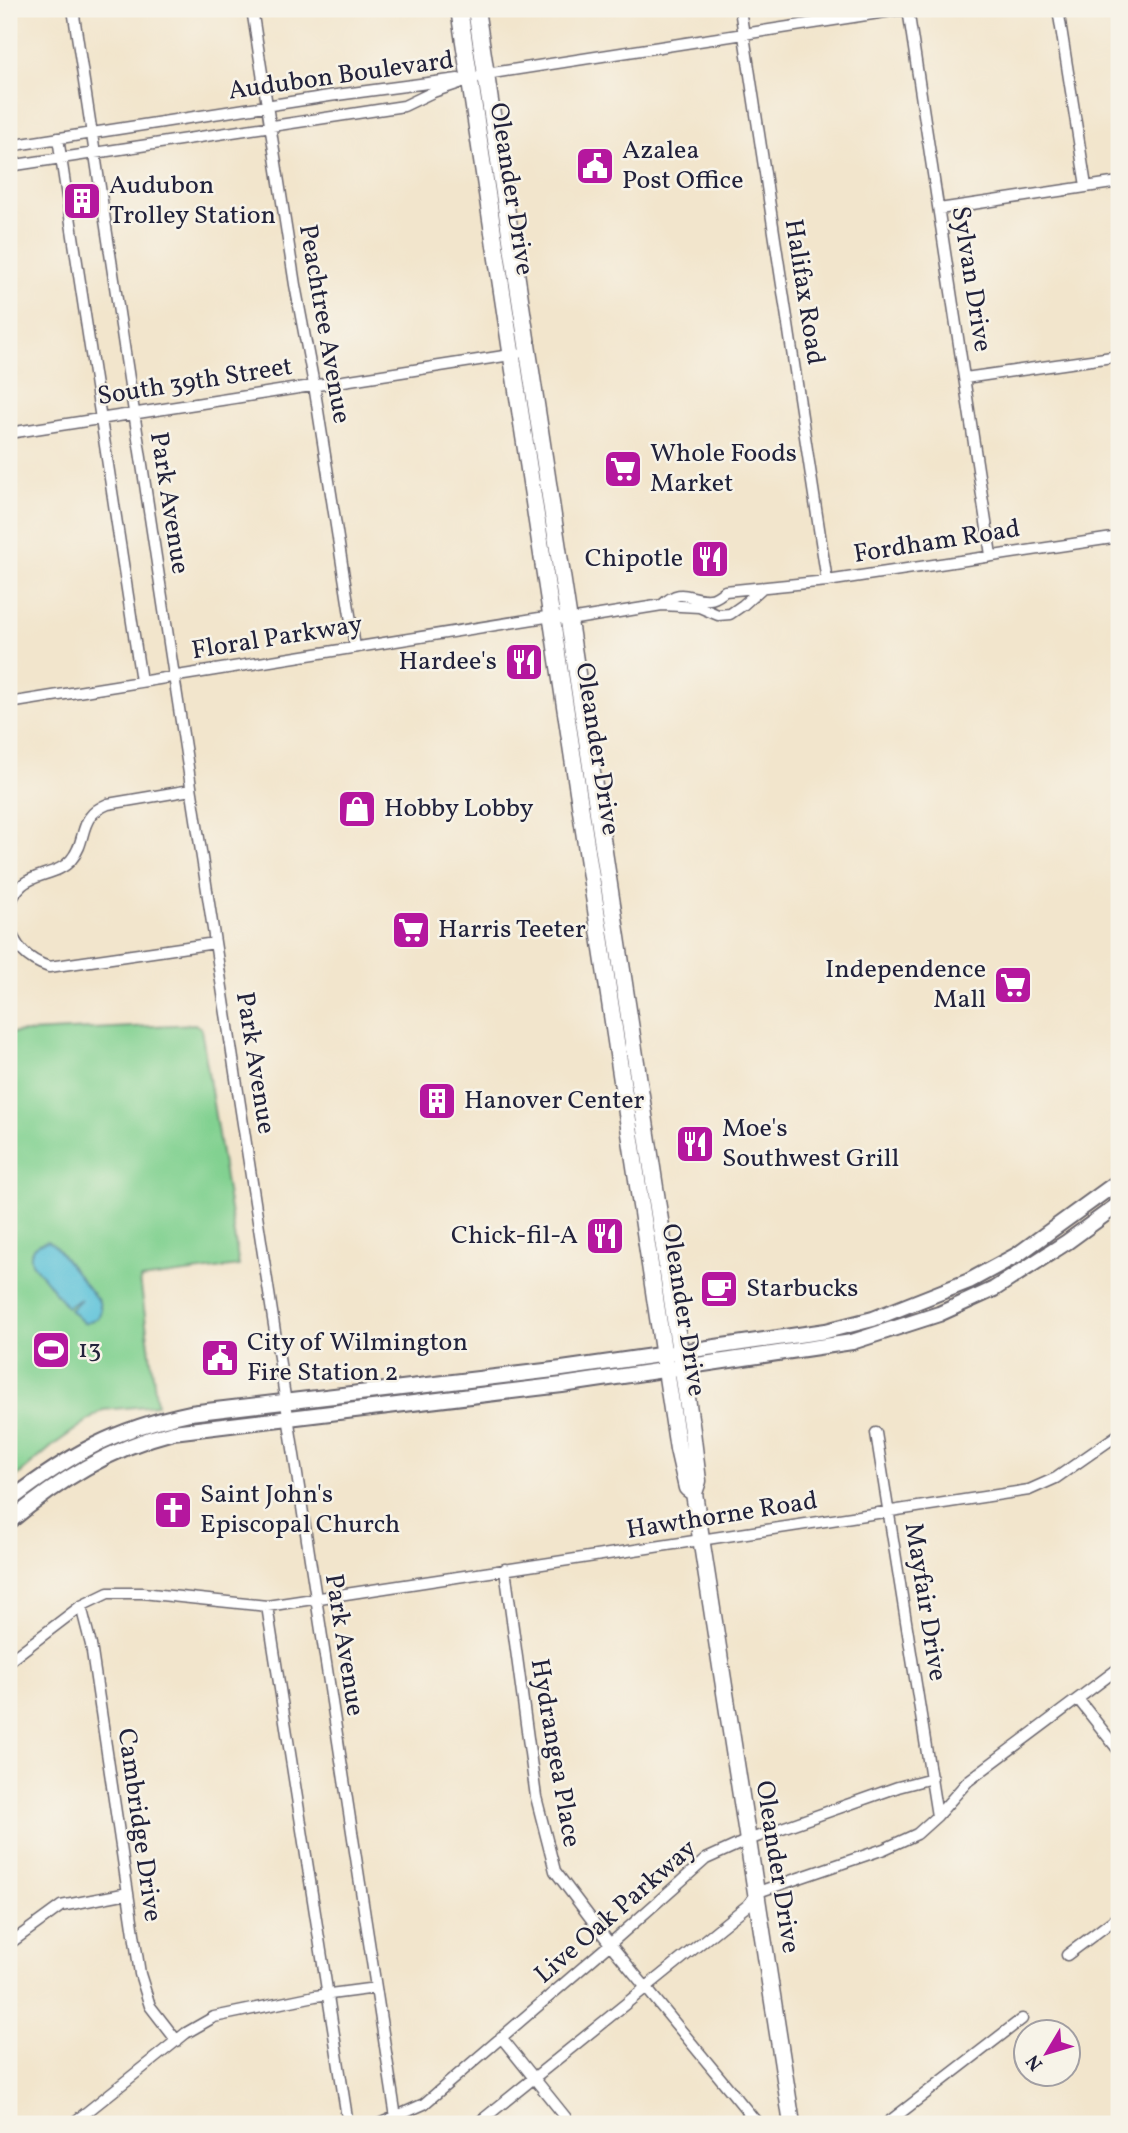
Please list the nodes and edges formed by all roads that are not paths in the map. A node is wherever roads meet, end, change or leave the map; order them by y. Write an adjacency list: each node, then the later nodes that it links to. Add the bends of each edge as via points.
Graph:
1 (74, 9): 13 (street, Park Avenue)
2 (252, 9): 11 (street, Peachtree Avenue)
3 (458, 9): 10 (main road, Oleander Drive)
4 (476, 9): 9 (main road, Oleander Drive)
5 (740, 9): 8 (street, Halifax Road)
6 (906, 9): 8 (street); 21 (street, Sylvan Drive)
7 (1058, 9): 20 (street)
8 (744, 33): 9 (street); 32 (street, Halifax Road)
9 (486, 74): 10 (street); 22 (main road, Oleander Drive)
10 (469, 78): 11 (street, Audubon Boulevard); 12 (street, Audubon Boulevard, via 404,106); 23 (main road, Oleander Drive)
11 (267, 107): 12 (street, Peachtree Avenue); 13 (street, Audubon Boulevard)
12 (270, 127): 16 (street, Audubon Boulevard); 26 (street, Peachtree Avenue)
13 (93, 133): 14 (street, Audubon Boulevard); 16 (street, Park Avenue)
14 (58, 138): 15 (street, Audubon Boulevard); 17 (street, Park Avenue)
15 (9, 146)
16 (96, 153): 17 (street, Audubon Boulevard); 27 (street, Park Avenue)
17 (62, 158): 18 (street, Audubon Boulevard); 28 (street, Park Avenue)
18 (9, 166)
19 (1119, 182): 20 (street)
20 (1086, 186): 21 (street)
21 (939, 209): 25 (street, Sylvan Drive)
22 (528, 352): 23 (street, South 39th Street); 36 (main road, Oleander Drive)
23 (511, 355): 26 (street, South 39th Street); 35 (main road, Oleander Drive)
24 (1119, 356): 25 (street)
25 (965, 377): 31 (street, Sylvan Drive)
26 (314, 385): 27 (street, South 39th Street); 37 (street, Peachtree Avenue)
27 (134, 413): 28 (street, South 39th Street); 38 (street, Park Avenue)
28 (101, 418): 29 (street, South 39th Street); 39 (street, Park Avenue)
29 (9, 433)
30 (1119, 537): 31 (street, Fordham Road)
31 (991, 555): 32 (street, Fordham Road)
32 (827, 581): 33 (street, Fordham Road)
33 (761, 589): 34 (street, Fordham Road, via 725,591 711,599 681,595 670,597); 34 (street, Fordham Road, via 730,614)
34 (662, 606): 36 (street, Fordham Road)
35 (552, 616): 36 (street, Fordham Road); 37 (street, Floral Parkway); 49 (main road, Oleander Drive)
36 (569, 620): 49 (main road, Oleander Drive)
37 (355, 647): 38 (street, Floral Parkway)
38 (174, 676): 39 (street, Floral Parkway); 41 (street, Park Avenue)
39 (141, 681): 40 (street, Floral Parkway)
40 (9, 703)
41 (191, 790): 42 (street, via 96,810 85,822 73,858 24,883 12,899); 44 (street, Park Avenue)
42 (9, 913)
43 (9, 925): 44 (street, via 21,951 49,967)
44 (215, 943): 50 (street, Park Avenue)
45 (1119, 1181): 49 (main road, via 1017,1255 930,1298 814,1334)
46 (1119, 1192): 48 (main road)
47 (1119, 1204): 48 (main road)
48 (1068, 1242): 49 (main road, via 994,1289 880,1335 827,1347)
49 (673, 1360): 50 (main road); 51 (main road, via 548,1387); 57 (main road, Oleander Drive, via 687,1488 694,1493)
50 (285, 1400): 51 (street, Park Avenue); 54 (main road, via 139,1425 65,1460)
51 (288, 1418): 56 (main road, via 185,1430 136,1443 85,1467); 59 (street, Park Avenue)
52 (876, 1433): 55 (street, Mayfair Drive)
53 (1119, 1434): 55 (street, Hawthorne Road, via 1039,1487)
54 (9, 1501)
55 (889, 1511): 57 (street, Hawthorne Road); 66 (street, Mayfair Drive)
56 (9, 1522)
57 (701, 1540): 58 (street, Hawthorne Road); 68 (main road, Oleander Drive)
58 (505, 1569): 59 (street, Hawthorne Road); 73 (street, Hydrangea Place, via 536,1797 548,1848 555,1871)
59 (316, 1600): 61 (street, Hawthorne Road); 76 (street, Park Avenue)
60 (81, 1606): 61 (street, Hawthorne Road, via 122,1592); 62 (street, Hawthorne Road); 69 (street, Cambridge Drive, via 91,1645)
61 (268, 1606): 77 (street)
62 (9, 1661)
63 (1119, 1668): 64 (street)
64 (1078, 1699): 65 (street); 67 (street, via 968,1781)
65 (1119, 1751)
66 (932, 1778): 67 (street, Mayfair Drive); 68 (street, Live Oak Parkway)
67 (937, 1816): 70 (street, via 917,1835 897,1844 773,1885)
68 (748, 1840): 70 (main road, Oleander Drive); 73 (street, Live Oak Parkway, via 706,1859)
69 (128, 1893): 72 (street, via 61,1906); 80 (street, Cambridge Drive, via 145,1996)
70 (756, 1895): 75 (street); 89 (main road, Oleander Drive)
71 (1119, 1916): 74 (street)
72 (9, 1944)
73 (610, 1944): 75 (street, Hydrangea Place); 79 (street, Live Oak Parkway)
74 (1067, 1955)
75 (646, 1987): 81 (street); 88 (street, Hydrangea Place)
76 (376, 1988): 77 (street); 82 (street, Park Avenue)
77 (328, 1994): 80 (street, via 223,2013); 84 (street)
78 (1012, 2027): 90 (street)
79 (501, 2037): 81 (street); 82 (street, Live Oak Parkway, via 424,2104)
80 (177, 2041): 83 (street)
81 (534, 2078): 86 (street); 87 (street)
82 (397, 2120): 85 (street, Live Oak Parkway)
83 (72, 2124)
84 (348, 2124)
85 (379, 2124)
86 (477, 2124)
87 (571, 2124)
88 (758, 2124)
89 (792, 2124)
90 (886, 2124)

